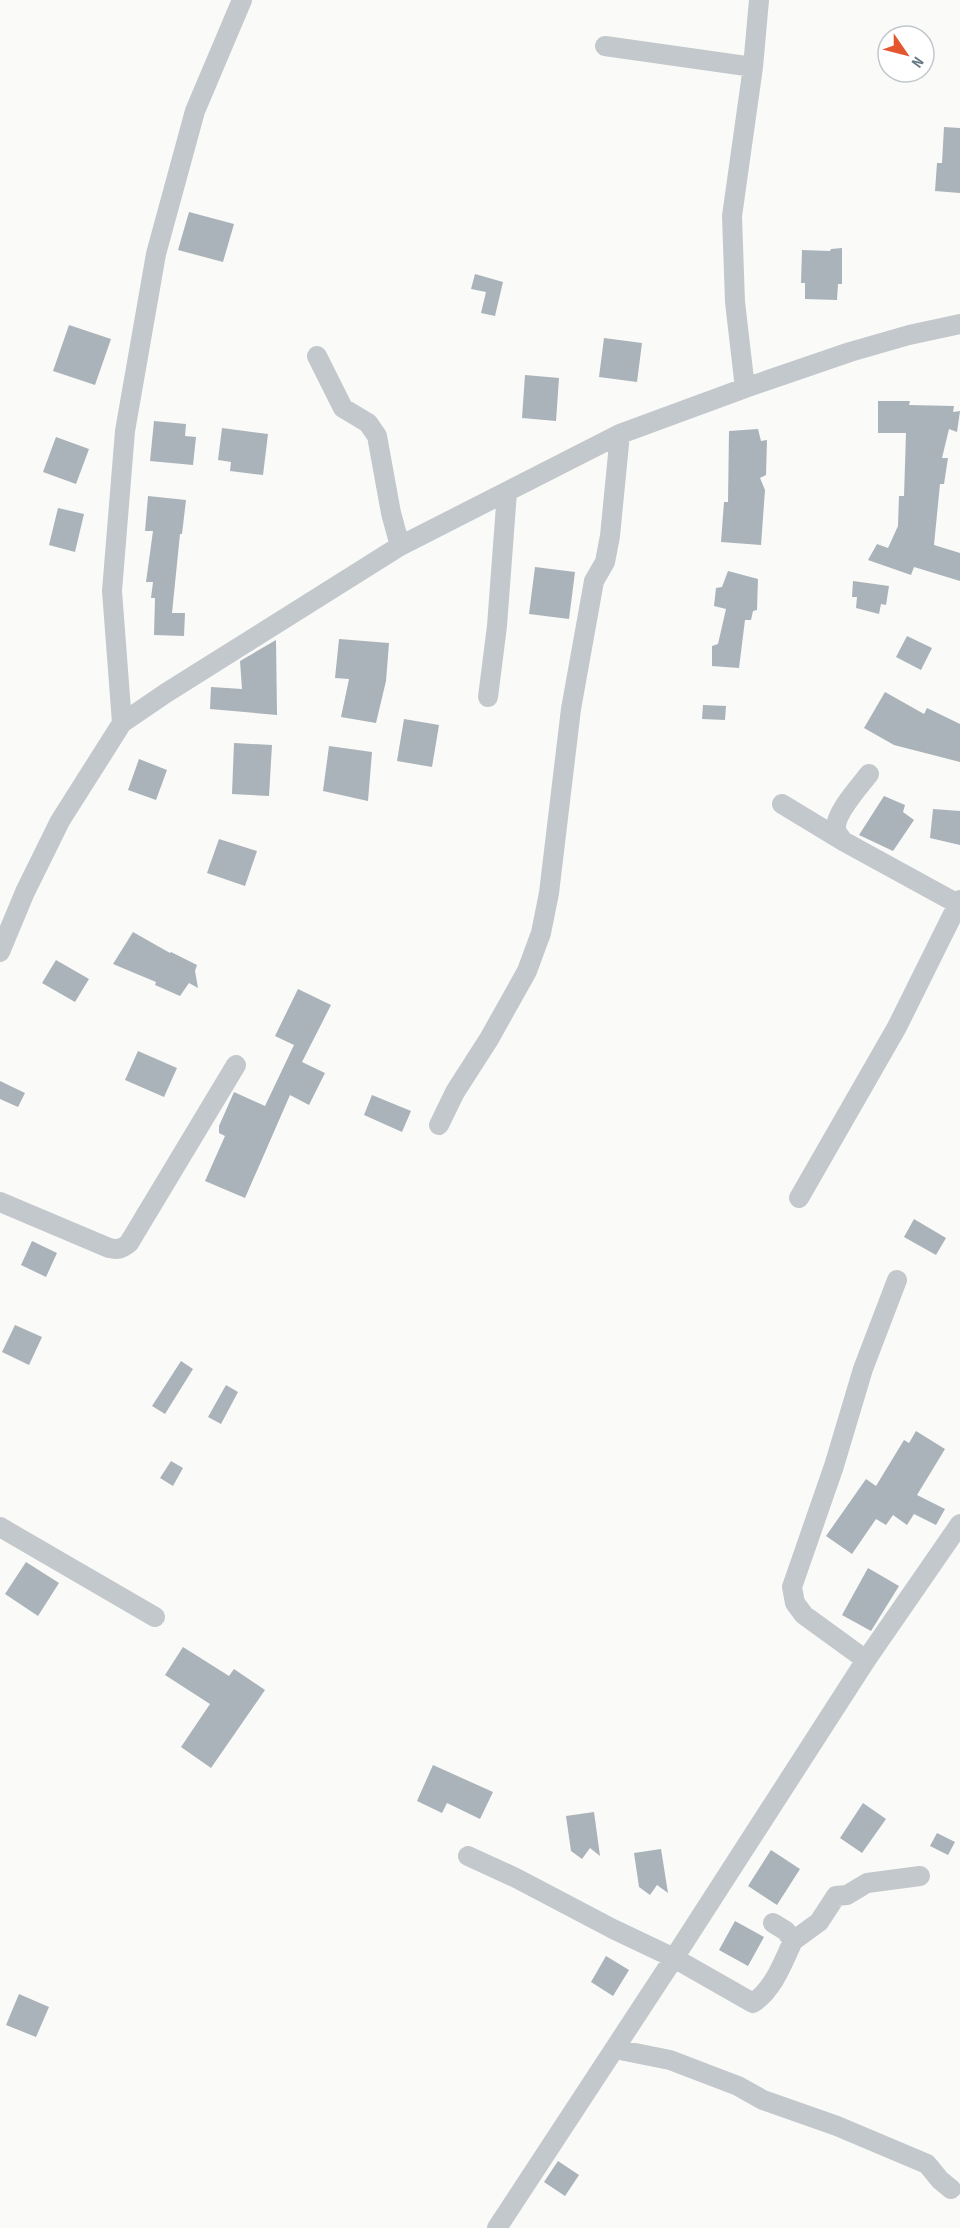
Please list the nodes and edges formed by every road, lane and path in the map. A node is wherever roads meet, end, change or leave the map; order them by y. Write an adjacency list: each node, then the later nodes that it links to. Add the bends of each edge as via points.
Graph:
1 (242, 0): 12 (street, via 195,111 156,255 125,431 112,591)
2 (759, 0): 4 (street)
3 (604, 46): 4 (street)
4 (753, 67): 7 (street, via 732,216 735,302)
5 (960, 324): 7 (street, via 899,338)
6 (317, 356): 10 (street, via 343,408 368,423 377,436)
7 (745, 388): 8 (street)
8 (620, 434): 9 (street); 20 (street, via 610,536 605,562 594,581 571,709 551,882 541,933 527,971)
9 (507, 492): 10 (street); 11 (street)
10 (400, 546): 12 (street)
11 (489, 697)
12 (122, 723): 17 (street, via 60,821 26,892)
13 (869, 774): 15 (street, via 840,814 836,825)
14 (782, 804): 15 (street)
15 (843, 841): 16 (street)
16 (959, 902): 21 (street, via 897,1027)
17 (7, 919): 18 (street)
18 (0, 952)
19 (236, 1065): 22 (street, via 123,1247 109,1248)
20 (439, 1125)
21 (799, 1198)
22 (0, 1202)
23 (897, 1280): 27 (street, via 863,1369 792,1587 795,1603 804,1615)
24 (960, 1524): 27 (street)
25 (0, 1527): 26 (street)
26 (155, 1617)
27 (866, 1660): 32 (street)
28 (468, 1856): 32 (street)
29 (920, 1876): 31 (street, via 867,1883 847,1895 836,1896 819,1922)
30 (773, 1923): 31 (street, via 786,1930)
31 (793, 1941): 32 (street, via 763,1996 753,2003)
32 (674, 1958): 33 (street)
33 (615, 2049): 34 (street, via 670,2060 763,2100 837,2126 927,2164); 35 (street)
34 (951, 2190)
35 (497, 2228)

